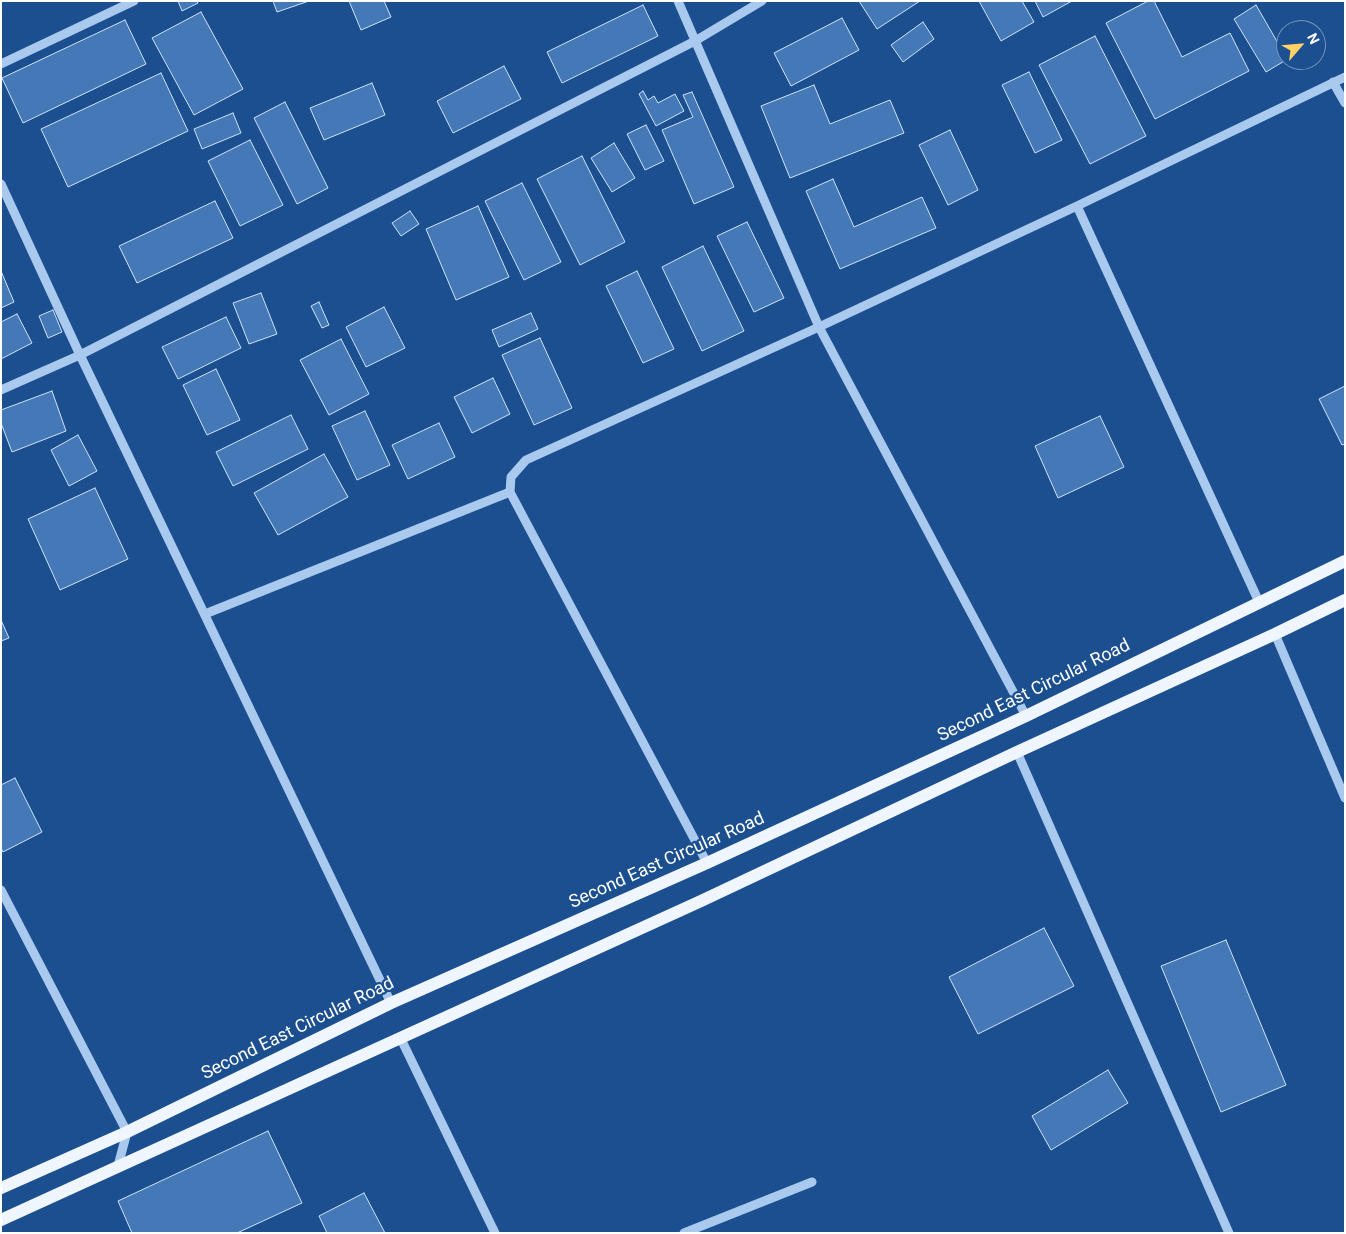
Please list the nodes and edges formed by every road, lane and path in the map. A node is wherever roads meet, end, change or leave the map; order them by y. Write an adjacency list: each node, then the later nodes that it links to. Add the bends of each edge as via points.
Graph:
1 (134, 1): 5 (street)
2 (678, 1): 4 (street)
3 (762, 1): 4 (street)
4 (695, 41): 11 (street); 12 (street)
5 (1, 64)
6 (1345, 77): 7 (street)
7 (1333, 82): 8 (street); 10 (street)
8 (1345, 103)
9 (1, 184): 12 (street)
10 (1077, 206): 11 (street); 17 (street)
11 (819, 327): 14 (street, via 526,460 511,477); 20 (street)
12 (80, 354): 13 (street); 18 (street)
13 (1, 390)
14 (510, 492): 18 (street); 23 (street)
15 (1345, 561): 17 (main road, Second East Circular Road)
16 (1345, 600): 19 (main road)
17 (1259, 602): 20 (main road, Second East Circular Road)
18 (205, 614): 25 (street)
19 (1275, 634): 21 (main road); 22 (street)
20 (1026, 716): 23 (main road, Second East Circular Road)
21 (1017, 752): 26 (main road, via 701,901); 34 (street)
22 (1345, 798)
23 (708, 863): 25 (main road, Second East Circular Road)
24 (1, 890): 27 (street)
25 (391, 1003): 27 (main road, Second East Circular Road)
26 (400, 1037): 28 (main road); 32 (street)
27 (127, 1132): 28 (street); 30 (main road, Second East Circular Road)
28 (118, 1166): 31 (main road)
29 (812, 1182): 33 (street)
30 (1, 1188)
31 (1, 1220)
32 (495, 1233)
33 (684, 1233)
34 (1229, 1233)

